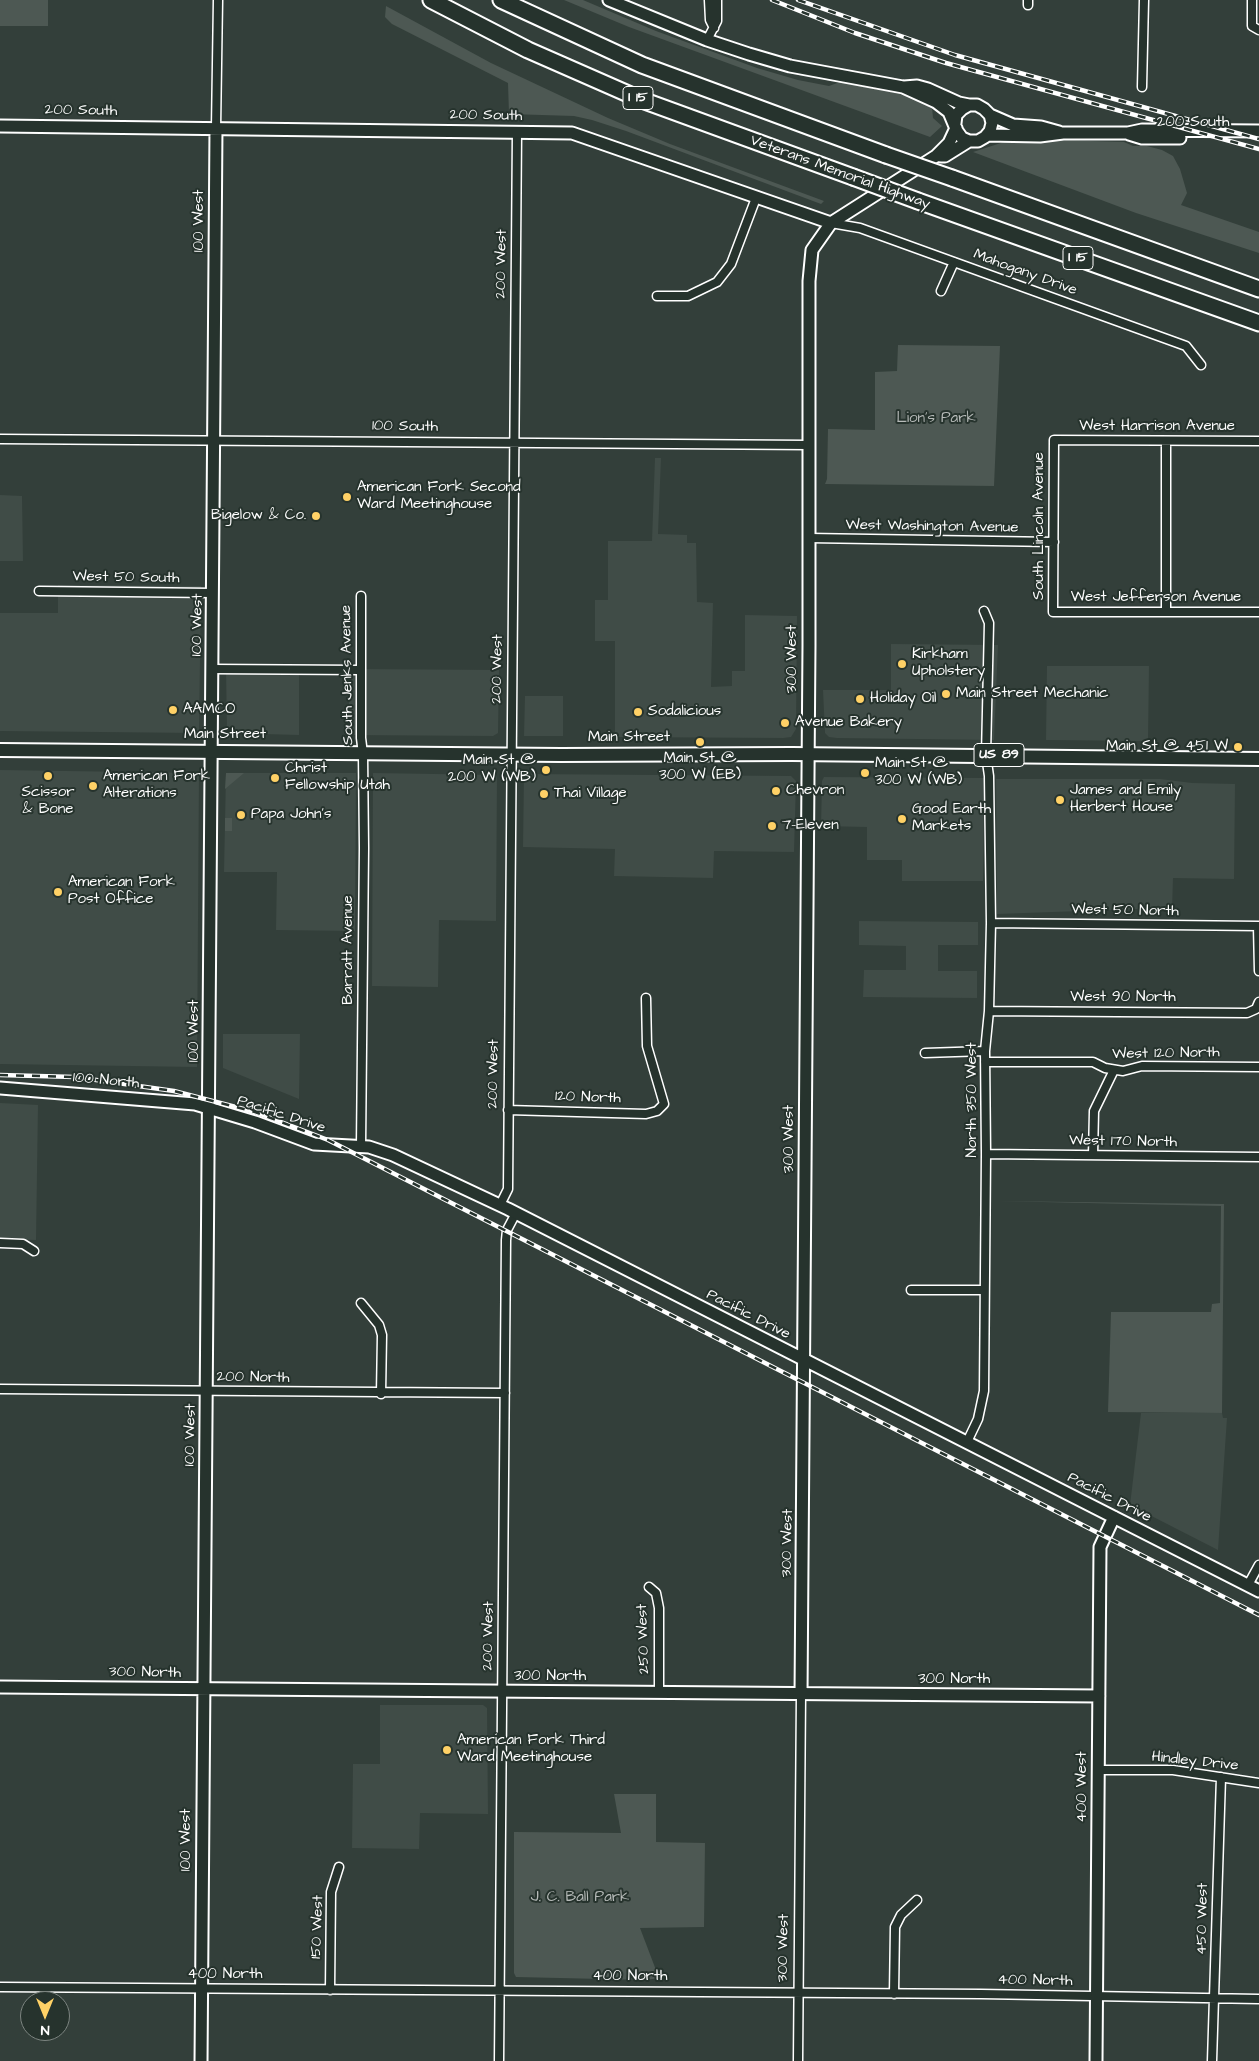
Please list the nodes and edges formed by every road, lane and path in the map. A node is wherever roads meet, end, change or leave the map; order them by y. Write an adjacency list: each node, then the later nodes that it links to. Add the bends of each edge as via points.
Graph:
1 (218, 0): 18 (street, 100 West)
2 (431, 0): 33 (highway, Veterans Memorial Highway / I 15, bridge, via 528,50 625,93)
3 (501, 0): 30 (highway, I 15, bridge, via 642,65)
4 (609, 0): 11 (street)
5 (710, 0): 9 (street, via 710,20)
6 (717, 0): 9 (street)
7 (1144, 0): 13 (street)
8 (1252, 0): 10 (street, via 1252,26)
9 (714, 28): 11 (street)
10 (1257, 29)
11 (707, 40): 12 (street, via 790,66)
12 (903, 87): 14 (street, via 928,89); 16 (street, via 940,105 949,112)
13 (1142, 87)
14 (969, 105): 15 (street, via 984,108); 16 (street, via 956,115)
15 (990, 115): 21 (street, 200 South, via 1013,125); 23 (street, via 992,123)
16 (955, 125): 25 (street, via 962,138); 26 (street, via 949,143)
17 (0, 126): 18 (street, 200 South)
18 (216, 128): 20 (street, 200 South); 36 (street, 100 West)
19 (1259, 131): 22 (street, 200 South, via 1142,130)
20 (517, 132): 27 (street, 200 South, via 560,132 583,136); 40 (street, 200 West)
21 (1063, 133): 22 (street, 200 South); 23 (street, 200 South)
22 (1128, 133): 24 (street, 200 South, via 1142,138)
23 (987, 135): 25 (street, via 978,141)
24 (1259, 138)
25 (969, 141): 26 (street, via 945,156)
26 (936, 156): 28 (street)
27 (756, 198): 28 (street, 200 South); 32 (street, via 731,264 717,282 688,296)
28 (832, 223): 29 (street, Mahogany Drive, via 860,228); 41 (street, 300 West, via 812,250 809,281)
29 (954, 262): 31 (street); 34 (street, Mahogany Drive, via 1186,346)
30 (1259, 289)
31 (940, 291)
32 (657, 296)
33 (1259, 323)
34 (1201, 365)
35 (0, 439): 36 (street, 100 South)
36 (214, 440): 40 (street, 100 South); 45 (street, 100 West)
37 (1054, 440): 38 (street, West Harrison Avenue); 43 (street, South Lincoln Avenue)
38 (1166, 440): 39 (street, West Harrison Avenue); 49 (street)
39 (1259, 441)
40 (514, 442): 41 (street, 100 South); 56 (street, 200 West)
41 (810, 445): 42 (street, 300 West)
42 (810, 538): 43 (street, West Washington Avenue); 57 (street, 300 West)
43 (1054, 542): 48 (street, South Lincoln Avenue)
44 (39, 591): 45 (street, West 50 South)
45 (213, 593): 51 (street, 100 West)
46 (361, 596): 52 (street, South Jenks Avenue)
47 (984, 611): 58 (street, North 350 West, via 989,622)
48 (1053, 612): 49 (street, West Jefferson Avenue)
49 (1166, 612): 50 (street, West Jefferson Avenue)
50 (1259, 612)
51 (212, 669): 52 (street); 54 (street, 100 West)
52 (361, 670): 55 (street, South Jenks Avenue)
53 (0, 750): 54 (main road, Main Street / US 89)
54 (212, 751): 55 (main road, Main Street / US 89); 72 (street, 100 West)
55 (363, 754): 56 (main road, Main Street / US 89); 74 (street, Barratt Avenue)
56 (511, 754): 57 (main road, Main Street / US 89); 73 (street, 200 West)
57 (807, 755): 58 (main road, Main Street / US 89); 85 (street, 300 West)
58 (986, 755): 59 (main road, Main Street / US 89); 60 (street, North 350 West)
59 (1259, 759)
60 (991, 923): 61 (street, West 50 North); 65 (street, North 350 West)
61 (1259, 926): 62 (street)
62 (1259, 971)
63 (646, 998): 73 (street, 120 North, via 647,1046 664,1104 657,1111 646,1114)
64 (1258, 1006): 65 (street, West 90 North, via 1247,1013)
65 (989, 1011): 66 (street, North 350 West)
66 (985, 1051): 67 (street); 68 (street, North 350 West)
67 (926, 1053)
68 (985, 1062): 70 (street, West 120 North, via 1093,1062); 75 (street, North 350 West)
69 (1259, 1067): 70 (street, West 120 North, via 1142,1066)
70 (1114, 1070): 76 (street, via 1094,1111)
71 (0, 1088): 72 (street, 100 North, via 174,1101)
72 (209, 1108): 74 (street, Pacific Drive, via 314,1144); 87 (street, 100 West)
73 (508, 1110): 78 (street, 200 West, via 508,1189)
74 (360, 1146): 78 (street, Pacific Drive, via 393,1155)
75 (986, 1154): 76 (street, West 170 North); 83 (street, North 350 West)
76 (1093, 1155): 77 (street, West 170 North)
77 (1259, 1157)
78 (500, 1205): 79 (street, Pacific Drive)
79 (516, 1213): 85 (street, Pacific Drive); 88 (street, 200 West, via 507,1230 506,1240)
80 (0, 1243): 81 (street, via 23,1244)
81 (34, 1251)
82 (911, 1290): 83 (street)
83 (984, 1290): 90 (street, North 350 West, via 984,1392 978,1419)
84 (362, 1303): 89 (street, via 379,1324 382,1335)
85 (804, 1360): 90 (street, Pacific Drive); 100 (street, 300 West)
86 (0, 1389): 87 (street, 200 North)
87 (206, 1392): 89 (street, 200 North); 97 (street, 100 West)
88 (505, 1393): 89 (street, 200 North); 98 (street, 200 West)
89 (381, 1394)
90 (967, 1442): 91 (street, Pacific Drive)
91 (1114, 1517): 94 (street, Pacific Drive); 101 (street, 400 West, via 1100,1547)
92 (1259, 1565): 94 (street)
93 (649, 1586): 99 (street, 250 West, via 656,1593 659,1608)
94 (1248, 1586): 95 (street, Pacific Drive)
95 (1259, 1591)
96 (0, 1687): 97 (street, 300 North)
97 (203, 1689): 98 (street, 300 North); 108 (street, 100 West)
98 (503, 1691): 99 (street, 300 North); 110 (street, 200 West)
99 (659, 1693): 100 (street, 300 North)
100 (801, 1694): 101 (street, 300 North); 111 (street, 300 West)
101 (1099, 1696): 102 (street, 400 West)
102 (1098, 1770): 103 (street, Hindley Drive, via 1173,1770); 113 (street, 400 West)
103 (1221, 1777): 104 (street, Hindley Drive); 114 (street, 450 West)
104 (1259, 1782)
105 (340, 1867): 109 (street, 150 West, via 331,1892)
106 (917, 1900): 112 (street, via 901,1915 895,1928)
107 (0, 1987): 108 (street, 400 North)
108 (202, 1989): 109 (street, 400 North); 116 (street, 100 West)
109 (330, 1990): 110 (street, 400 North)
110 (500, 1991): 111 (street, 400 North); 117 (street, 200 West)
111 (798, 1993): 112 (street, 400 North); 118 (street, 300 West)
112 (894, 1994): 113 (street, 400 North)
113 (1097, 1996): 114 (street, 400 North); 119 (street, 400 West)
114 (1214, 1999): 115 (street, 400 North); 120 (street, 450 West)
115 (1259, 1999)
116 (201, 2061)
117 (499, 2061)
118 (798, 2061)
119 (1096, 2061)
120 (1212, 2061)

